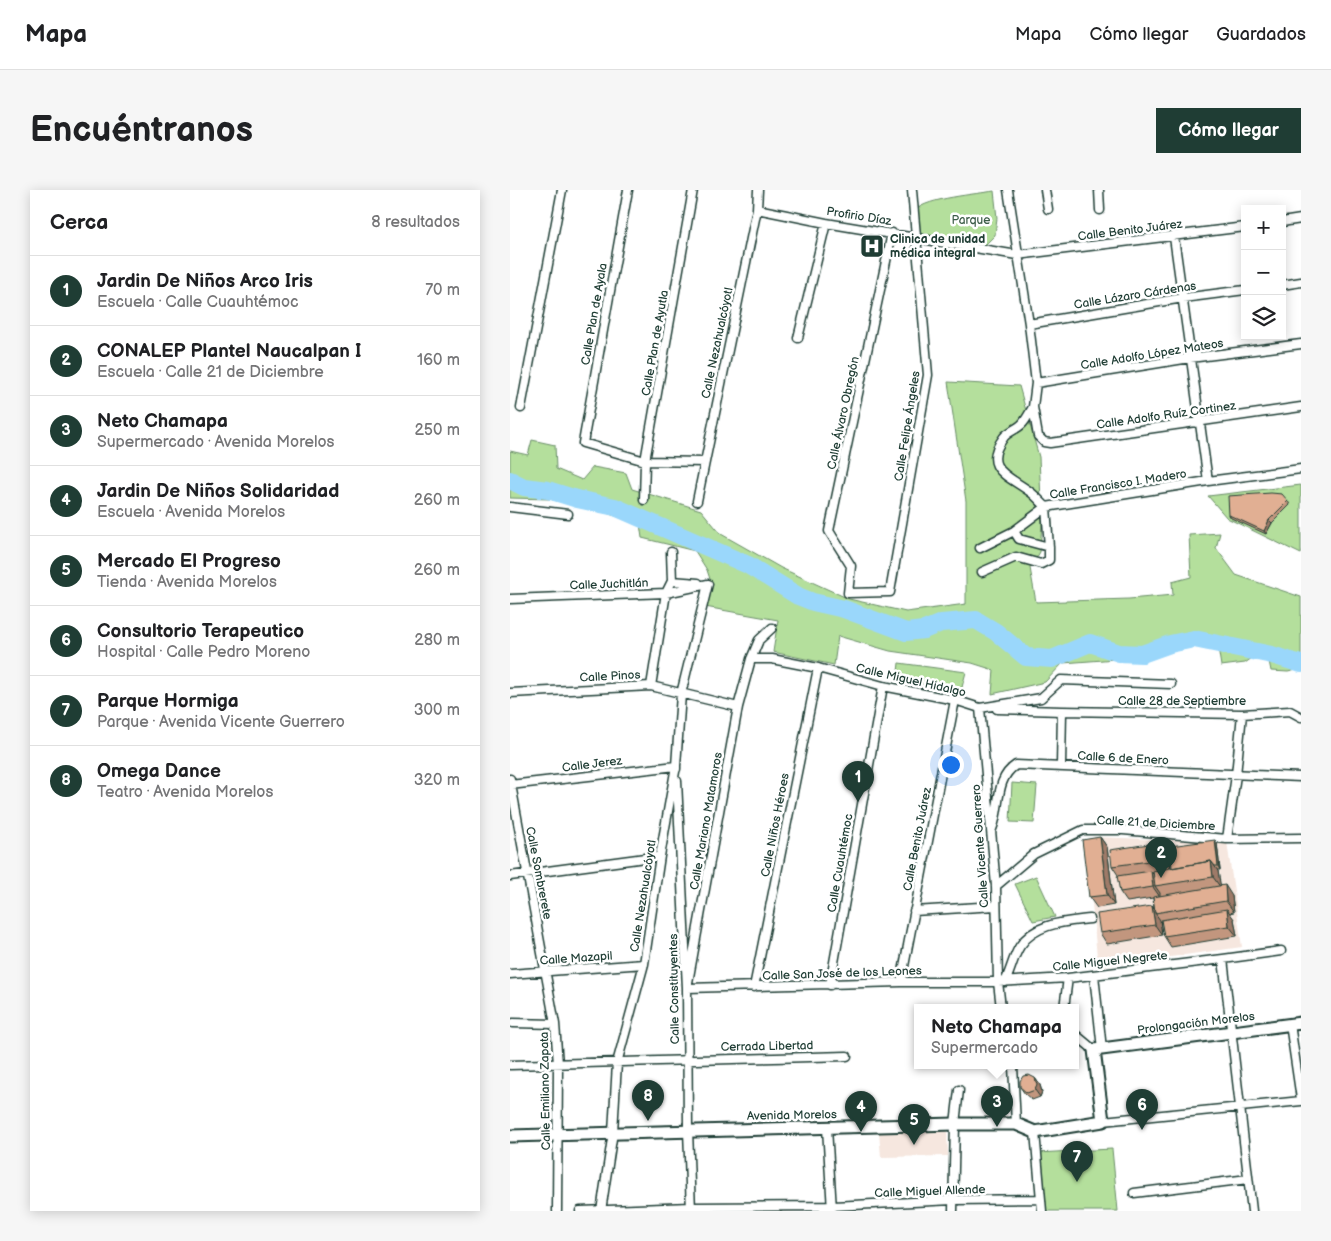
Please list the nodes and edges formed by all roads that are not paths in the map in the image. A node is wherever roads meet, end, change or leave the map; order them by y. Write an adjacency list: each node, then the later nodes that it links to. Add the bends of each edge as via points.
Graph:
1 (562, 190): 31 (street)
2 (628, 190): 33 (street, Calle Plan de Ayala, via 583,443)
3 (693, 190): 33 (street, Calle Plan de Ayutla)
4 (758, 190): 9 (street, Calle Nezahualcóyotl)
5 (913, 190): 17 (street, Calle Felipe Ángeles)
6 (1008, 190): 19 (street)
7 (1045, 190): 10 (street)
8 (1099, 190): 11 (street)
9 (757, 209): 14 (street, Profirio Díaz); 34 (street, Calle Nezahualcóyotl)
10 (1048, 209)
11 (1100, 210)
12 (1301, 219): 13 (street)
13 (1286, 221)
14 (826, 223): 16 (street, Profirio Díaz); 25 (street)
15 (1241, 228): 18 (street, Calle Benito Juárez)
16 (892, 233): 17 (street, Profirio Díaz); 49 (street, Calle Álvaro Obregón, via 829,531 851,566)
17 (917, 237): 19 (street, Profirio Díaz); 49 (street, Calle Felipe Ángeles, via 928,375 890,592)
18 (1174, 237): 19 (street, Calle Benito Juárez); 23 (street)
19 (1017, 255): 24 (street)
20 (1301, 282): 21 (street)
21 (1286, 284)
22 (1241, 291): 23 (street, Calle Lázaro Cárdenas)
23 (1183, 298): 24 (street, Calle Lázaro Cárdenas); 27 (street)
24 (1029, 324): 28 (street)
25 (798, 338)
26 (1301, 344): 27 (street, Calle Adolfo López Mateos)
27 (1190, 358): 28 (street, Calle Adolfo López Mateos); 32 (street)
28 (1036, 383): 29 (street)
29 (1033, 406): 32 (street, Calle Adolfo Ruíz Cortinez, via 1038,436 1050,443); 40 (street, Calle Francisco I. Madero, via 1022,424 1006,435 996,449 995,462 1005,476 1031,492)
30 (1301, 407): 32 (street, Calle Adolfo Ruíz Cortinez)
31 (522, 408)
32 (1200, 421): 36 (street)
33 (645, 461): 34 (street); 37 (street, Calle Plan de Ayutla)
34 (705, 462): 38 (street, Calle Nezahualcóyotl)
35 (1301, 470): 36 (street, Calle Francisco I. Madero)
36 (1208, 482): 40 (street, Calle Francisco I. Madero)
37 (644, 500)
38 (697, 501)
39 (510, 507): 41 (street)
40 (1046, 507): 42 (street); 43 (street)
41 (568, 514)
42 (1014, 531): 43 (street, via 1019,539); 44 (street)
43 (1050, 547): 46 (street, via 1048,560 1040,564 1016,557)
44 (980, 548)
45 (671, 552): 47 (street)
46 (982, 572)
47 (672, 581): 48 (street); 50 (street)
48 (708, 584): 50 (street, Calle Juchitlán); 59 (street, Calle Nezahualcóyotl)
49 (848, 592)
50 (666, 593): 51 (street, Calle Juchitlán); 56 (street)
51 (510, 599)
52 (772, 628): 53 (street, Calle Mariano Matamoros, via 759,640)
53 (751, 659): 54 (street, Calle Miguel Hidalgo); 61 (street, Calle Mariano Matamoros)
54 (818, 668): 57 (street, Calle Miguel Hidalgo); 91 (street, Calle Niños Héroes)
55 (1171, 684): 62 (street, Calle Miguel Hidalgo, via 1061,680 1041,698)
56 (651, 686): 58 (street, Calle Pinos); 59 (street, Calle Pinos)
57 (883, 686): 60 (street, Calle Miguel Hidalgo); 90 (street, Calle Cuauhtémoc)
58 (510, 693)
59 (681, 694): 61 (street, Calle Pinos); 66 (street, Calle Nezahualcóyotl)
60 (955, 700): 62 (street, Calle Miguel Hidalgo); 79 (street, Calle Benito Juárez)
61 (738, 707): 92 (street, Calle Mariano Matamoros)
62 (980, 708): 63 (street, Calle 28 de Septiembre); 71 (street, Calle Vicente Guerrero)
63 (1062, 712): 64 (street, Calle 28 de Septiembre); 67 (street)
64 (1242, 714): 65 (street, Calle 28 de Septiembre, via 1290,711); 68 (street)
65 (1301, 717)
66 (676, 766): 70 (street, Calle Jerez); 74 (street, Calle Nezahualcóyotl); 92 (street, Calle Constituyentes)
67 (1060, 766): 68 (street, Calle 6 de Enero); 71 (street, Calle 6 de Enero, via 1016,765 1008,770 1001,783)
68 (1236, 775): 69 (street, Calle 6 de Enero); 73 (street)
69 (1301, 777)
70 (510, 783): 75 (street, Calle Sombrerete)
71 (992, 830): 77 (street, Calle Vicente Guerrero)
72 (1301, 838): 73 (street, Calle 21 de Diciembre)
73 (1227, 839): 77 (street, Calle 21 de Diciembre, via 1083,830 1034,854)
74 (660, 856): 75 (street); 83 (street, Calle Nezahualcóyotl)
75 (527, 875): 76 (street); 84 (street, Calle Sombrerete)
76 (510, 876)
77 (996, 886): 78 (street, Calle Vicente Guerrero)
78 (996, 906): 79 (street); 89 (street, Calle Vicente Guerrero)
79 (914, 911): 88 (street, Calle Benito Juárez)
80 (1090, 919): 89 (street, via 1055,924 1032,933 1020,946)
81 (1281, 951): 82 (street, Calle Miguel Negrete)
82 (1223, 960): 86 (street, Calle Miguel Negrete); 98 (street)
83 (644, 964): 84 (street, Calle Mazapil); 103 (street, Calle Nezahualcóyotl)
84 (546, 971): 85 (street, Calle Mazapil); 96 (street, Calle Emiliano Zapata)
85 (510, 974)
86 (1094, 975): 87 (street, Calle Miguel Negrete); 100 (street)
87 (1068, 978): 89 (street, Calle Miguel Negrete); 94 (street)
88 (901, 982): 89 (street, Calle San José de los Leones); 90 (street, Calle San José de los Leones)
89 (1002, 982): 93 (street, Calle Vicente Guerrero)
90 (830, 985): 91 (street, Calle San José de los Leones)
91 (754, 987): 92 (street, Calle San José de los Leones)
92 (687, 988): 102 (street, Calle Constituyentes)
93 (1001, 1004)
94 (1065, 1004)
95 (513, 1023): 96 (street)
96 (555, 1024): 104 (street, Calle Emiliano Zapata)
97 (1296, 1024): 98 (main road, Prolongación Morelos); 108 (street)
98 (1231, 1033): 100 (main road, Prolongación Morelos); 109 (street)
99 (1079, 1037): 100 (street)
100 (1098, 1049): 110 (main road)
101 (847, 1056): 102 (street, Cerrada Libertad)
102 (687, 1060): 103 (street, Cerrada Libertad); 114 (street, Calle Constituyentes)
103 (617, 1063): 104 (street, Cerrada Libertad); 115 (street, Calle Nezahualcóyotl)
104 (558, 1064): 105 (street, Cerrada Libertad); 118 (street, Calle Emiliano Zapata)
105 (510, 1065)
106 (1013, 1069): 112 (street)
107 (959, 1090): 111 (street)
108 (1301, 1100): 109 (street)
109 (1241, 1108): 110 (street); 119 (street)
110 (1103, 1121): 116 (main road)
111 (955, 1124): 112 (main road, Avenida Morelos); 113 (main road, Avenida Morelos); 122 (street)
112 (1016, 1124): 116 (main road, Avenida Morelos)
113 (827, 1128): 114 (main road, Avenida Morelos); 124 (street)
114 (688, 1130): 115 (main road, Avenida Morelos); 123 (street, Calle Constituyentes)
115 (613, 1132): 118 (main road, Avenida Morelos); 125 (street, Calle Nezahualcóyotl)
116 (1035, 1132): 121 (street)
117 (510, 1136): 118 (main road, Avenida Morelos)
118 (557, 1136): 126 (street, Calle Emiliano Zapata)
119 (1248, 1179): 120 (street); 130 (street)
120 (1134, 1193)
121 (1041, 1199): 122 (street, Calle Miguel Allende); 129 (street)
122 (953, 1200): 124 (street, Calle Miguel Allende); 128 (street)
123 (691, 1209): 124 (street, Calle Miguel Allende); 125 (street, Calle Miguel Allende)
124 (833, 1209)
125 (601, 1210): 127 (street, Calle Miguel Allende)
126 (557, 1211)
127 (580, 1211)
128 (953, 1211)
129 (1042, 1211)
130 (1252, 1211)

